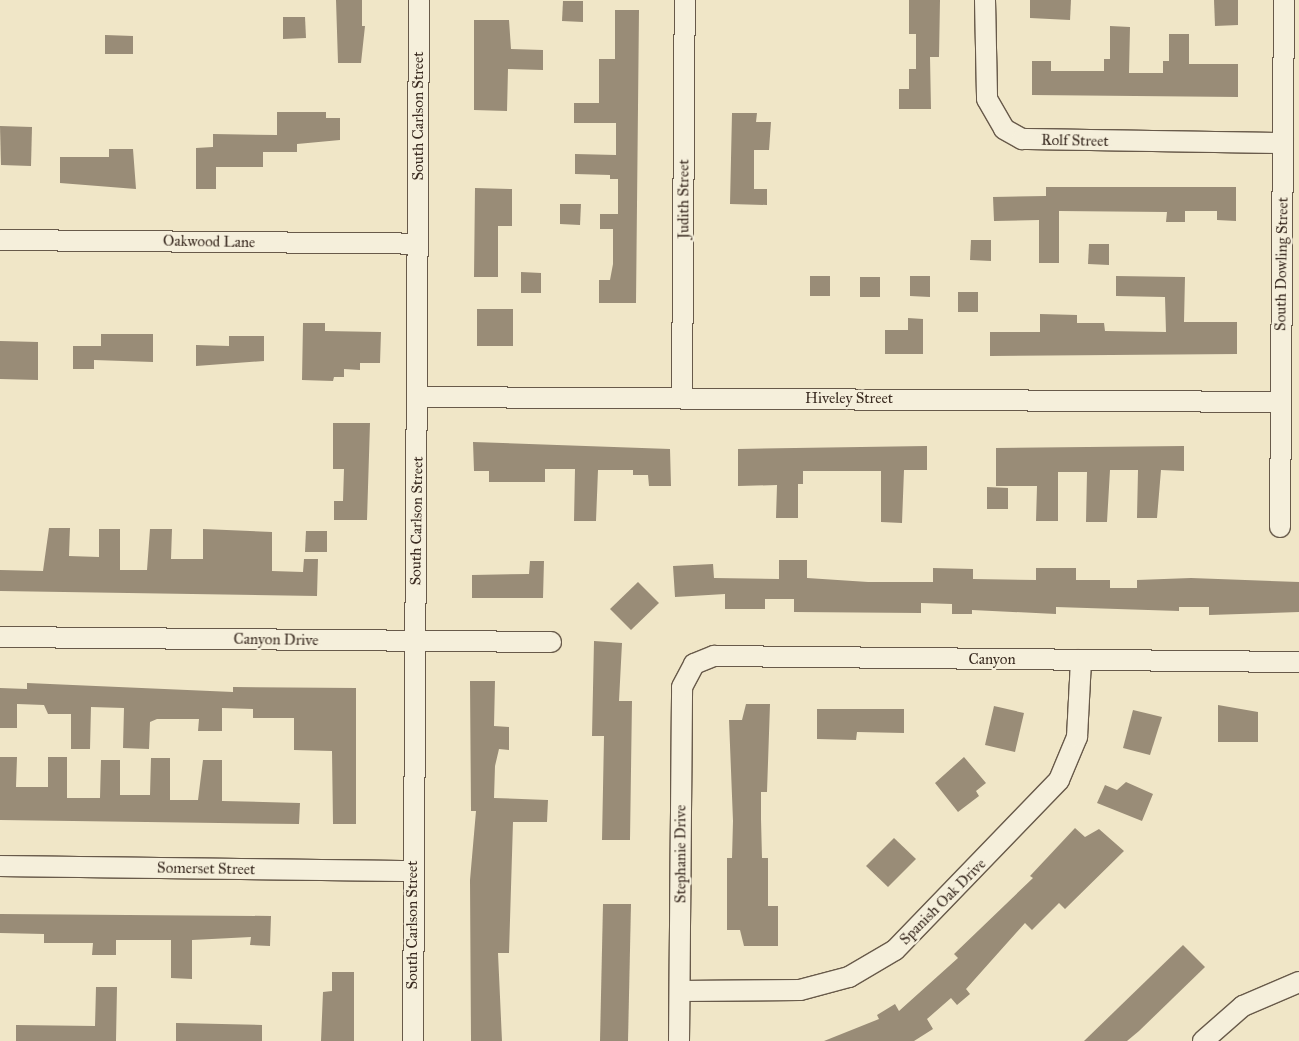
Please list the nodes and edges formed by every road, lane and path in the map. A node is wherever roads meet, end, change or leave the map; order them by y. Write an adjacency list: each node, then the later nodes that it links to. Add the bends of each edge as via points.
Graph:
1 (419, 0): 7 (street, South Carlson Street)
2 (685, 0): 9 (street, Judith Street)
3 (985, 0): 5 (street, Rolf Street, via 987,99 1004,129 1022,139)
4 (1284, 0): 5 (street, South Dowling Street)
5 (1283, 143): 10 (street, South Dowling Street)
6 (0, 240): 7 (street, Oakwood Lane)
7 (418, 244): 8 (street, South Carlson Street)
8 (419, 397): 9 (street, Hiveley Street); 13 (street, South Carlson Street)
9 (682, 398): 10 (street, Hiveley Street)
10 (1280, 402): 11 (street, South Dowling Street)
11 (1280, 527)
12 (0, 637): 13 (street, Canyon Drive)
13 (414, 641): 14 (street, Canyon Drive); 19 (street, South Carlson Street)
14 (551, 642)
15 (1081, 660): 16 (street, Canyon); 17 (street, Canyon, via 714,656); 21 (street, Spanish Oak Drive, via 1077,737 1059,780 895,950 849,977 800,990)
16 (1299, 662)
17 (690, 669): 21 (street, Stephanie Drive, via 682,687)
18 (0, 866): 19 (street, Somerset Street)
19 (412, 871): 22 (street, South Carlson Street)
20 (1299, 982): 24 (street, via 1243,1006)
21 (680, 991): 23 (street, Stephanie Drive)
22 (414, 1041)
23 (679, 1041)
24 (1203, 1041)

